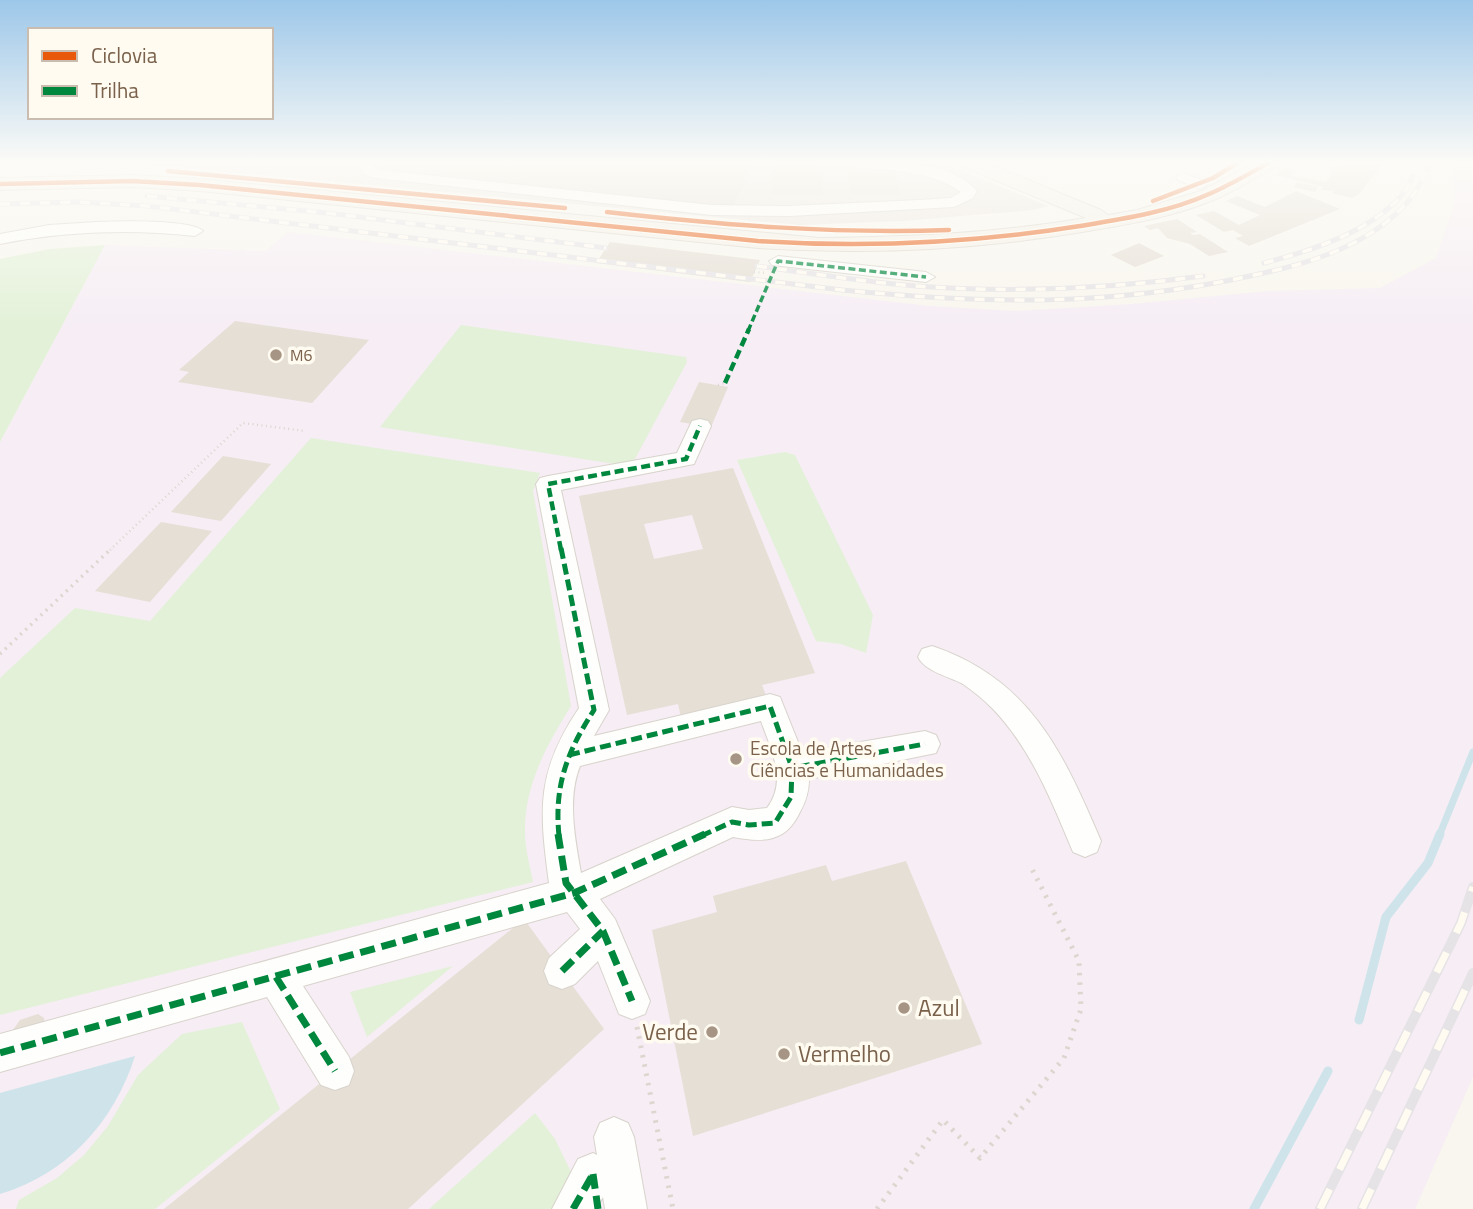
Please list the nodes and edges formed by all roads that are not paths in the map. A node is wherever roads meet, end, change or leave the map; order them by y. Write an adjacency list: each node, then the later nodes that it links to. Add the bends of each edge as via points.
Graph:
1 (533, 218): 6 (main road, via 819,245)
2 (662, 218): 6 (main road)
3 (1062, 218): 6 (main road)
4 (1088, 218): 6 (main road, via 1103,233 1076,249 936,252)
5 (195, 231): 7 (street, via 98,224)
6 (927, 238)
7 (0, 239)
8 (778, 261): 9 (street)
9 (926, 277)
10 (700, 426): 13 (street, via 686,459 548,484 594,710)
11 (932, 657): 15 (street, via 984,683 1010,707 1041,750)
12 (925, 744): 14 (street)
13 (569, 755): 14 (street, via 770,706); 16 (street, via 560,776 558,832 566,883)
14 (792, 768): 16 (street, via 795,789 775,823 732,822)
15 (1085, 841)
16 (574, 893): 17 (street); 19 (street)
17 (603, 931): 18 (street); 20 (street)
18 (562, 971)
19 (276, 977): 21 (street); 22 (street)
20 (632, 1001)
21 (0, 1053)
22 (335, 1070)
23 (614, 1137): 26 (street)
24 (573, 1209): 25 (street, via 593,1174)
25 (598, 1209)
26 (626, 1209)

